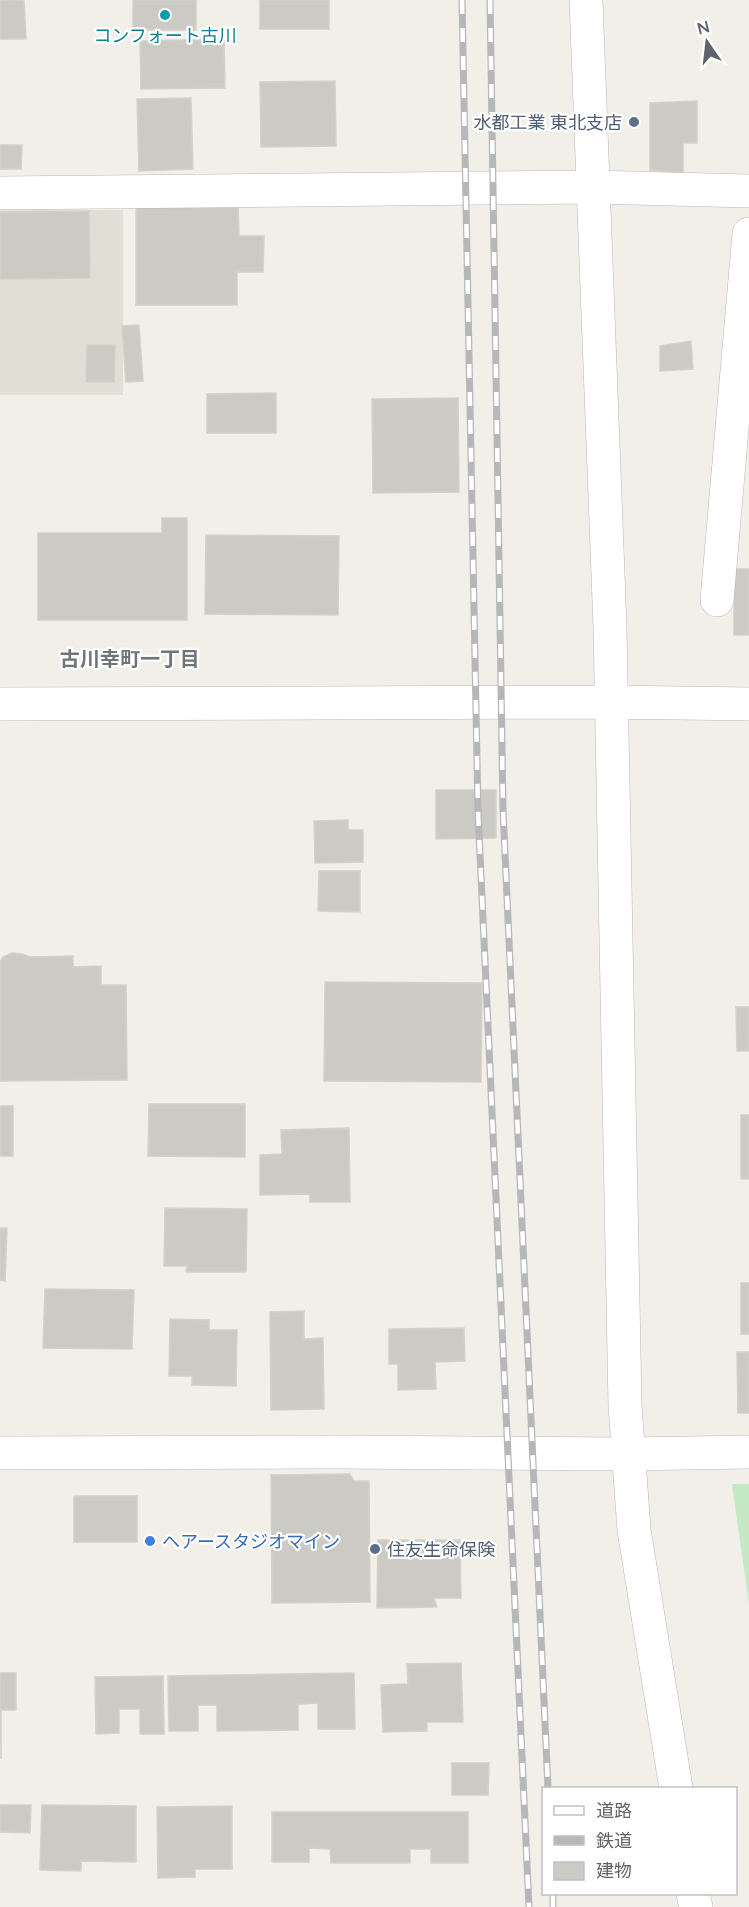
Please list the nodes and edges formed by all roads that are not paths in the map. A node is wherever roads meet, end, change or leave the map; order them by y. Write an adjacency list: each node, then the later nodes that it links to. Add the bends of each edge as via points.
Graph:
1 (586, 0): 2 (street)
2 (593, 187): 3 (street); 4 (street); 7 (street)
3 (749, 190)
4 (0, 193)
5 (749, 234): 6 (street)
6 (717, 600)
7 (612, 702): 8 (street); 9 (street); 12 (street)
8 (0, 704)
9 (749, 704)
10 (749, 1452): 12 (street)
11 (0, 1454): 12 (street)
12 (628, 1454): 13 (street, via 634,1530)
13 (676, 1787)

